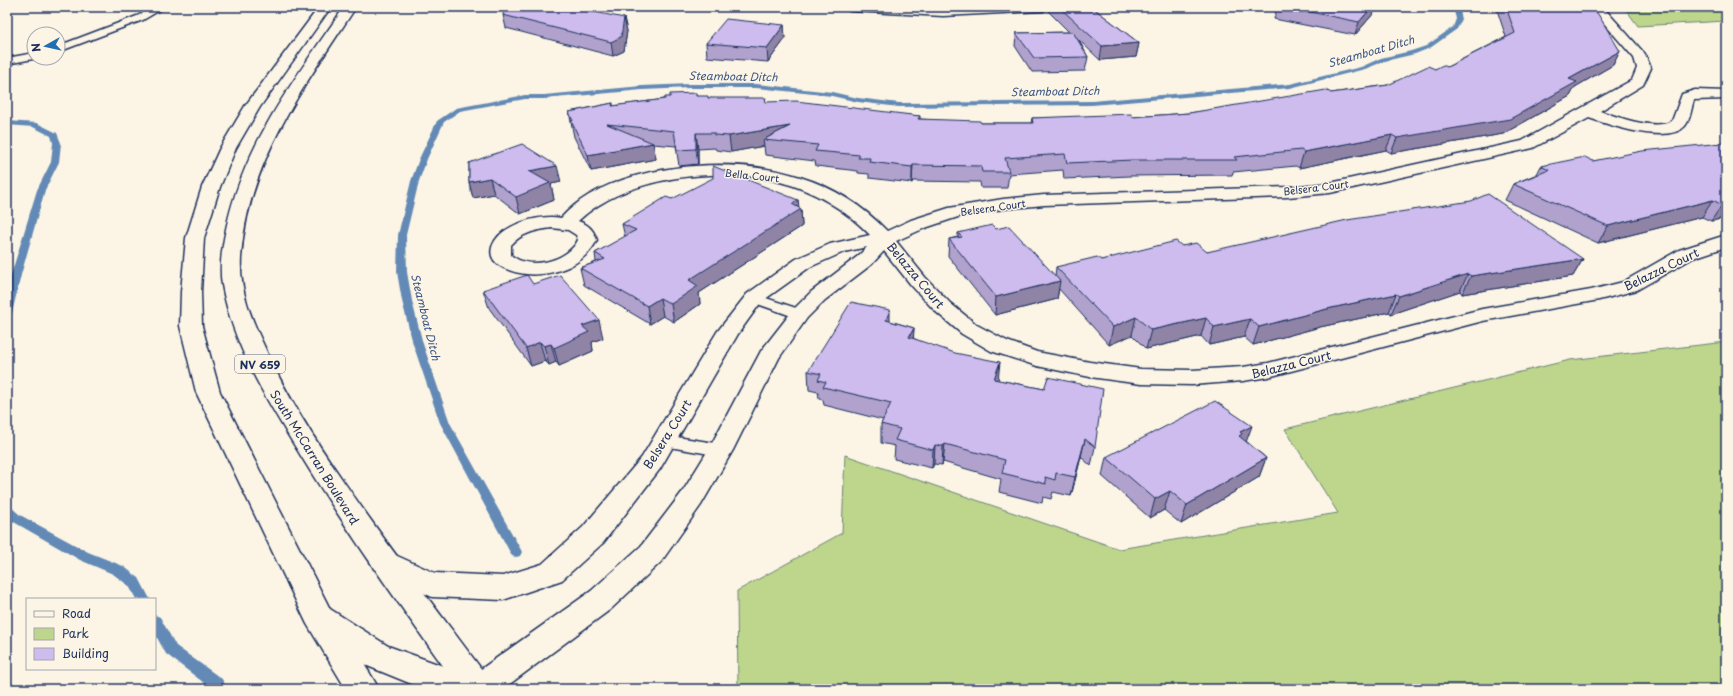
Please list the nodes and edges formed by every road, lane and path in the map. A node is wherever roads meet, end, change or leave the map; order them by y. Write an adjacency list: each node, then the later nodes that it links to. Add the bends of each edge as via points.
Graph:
1 (161, 7): 7 (lane, via 140,18)
2 (325, 7): 20 (street, via 254,106 228,148 211,187 195,238 191,292 191,326 208,392)
3 (350, 7): 19 (street, South McCarran Boulevard / NV 659, via 280,113 261,151 247,184 235,229 231,276 244,326 267,380 303,440)
4 (850, 7): 5 (street, via 943,12)
5 (1043, 7)
6 (1596, 7): 11 (street, Belsera Court, via 1640,57 1644,68 1638,82)
7 (66, 46)
8 (26, 57): 9 (lane)
9 (7, 61)
10 (1726, 95): 11 (street, via 1695,94 1686,97 1679,124 1674,127 1638,127)
11 (1588, 112): 13 (street, Belsera Court, via 1527,145 1330,188 1003,204 955,212)
12 (566, 223): 13 (street, Bella Court, via 581,208 618,188 652,177 724,171 774,175 798,182 854,212)
13 (885, 238): 14 (street, Belazza Court, via 943,309 969,330 993,343 1031,358 1101,373 1169,379 1236,376 1268,370 1482,315 1592,296 1630,286 1686,254); 15 (street, Belsera Court, via 838,248 803,263); 16 (street, Belsera Court, via 865,260 818,296)
14 (1726, 241)
15 (754, 298): 16 (lane); 17 (street, Belsera Court, via 728,332)
16 (800, 314): 18 (street, Belsera Court, via 769,356)
17 (664, 441): 18 (lane); 19 (street, Belsera Court, via 651,463 594,535 552,572 503,588 432,585)
18 (721, 450): 22 (street, Belsera Court, via 692,498 651,554 601,600)
19 (384, 561): 22 (street, South McCarran Boulevard / NV 659)
20 (317, 615): 21 (street); 22 (street, via 377,656 430,677)
21 (364, 689)
22 (478, 689)

